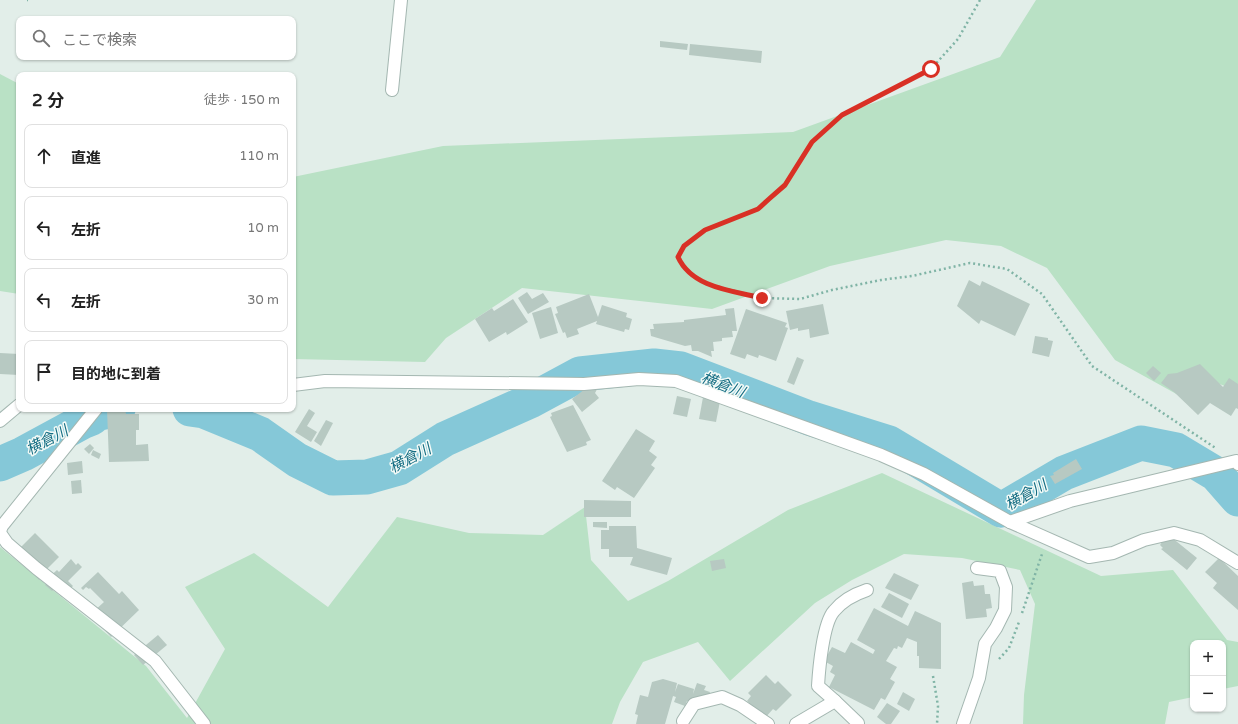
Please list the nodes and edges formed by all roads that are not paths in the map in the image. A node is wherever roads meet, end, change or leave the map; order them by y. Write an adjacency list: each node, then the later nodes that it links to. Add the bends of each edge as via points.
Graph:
1 (401, 0): 2 (street)
2 (392, 90)
3 (296, 385): 8 (street, via 325,381 535,384 584,384 639,379 676,381 881,455 924,474)
4 (16, 408): 6 (street)
5 (94, 412): 9 (street, via 2,526)
6 (0, 421)
7 (1237, 463): 8 (street, via 1070,501)
8 (1010, 522): 10 (street, via 1089,557 1113,553 1144,540 1174,533 1200,540)
9 (0, 532): 15 (street, via 7,543 36,568 155,660)
10 (1238, 563)
11 (977, 568): 19 (street, via 1000,571 1006,587 1005,610 985,644 980,678)
12 (867, 590): 13 (street, via 854,594 833,612 824,636 818,686)
13 (835, 701): 17 (street); 18 (street)
14 (683, 721): 16 (street, via 694,704 722,697 740,705)
15 (204, 724)
16 (768, 724)
17 (796, 724)
18 (858, 724)
19 (963, 724)

